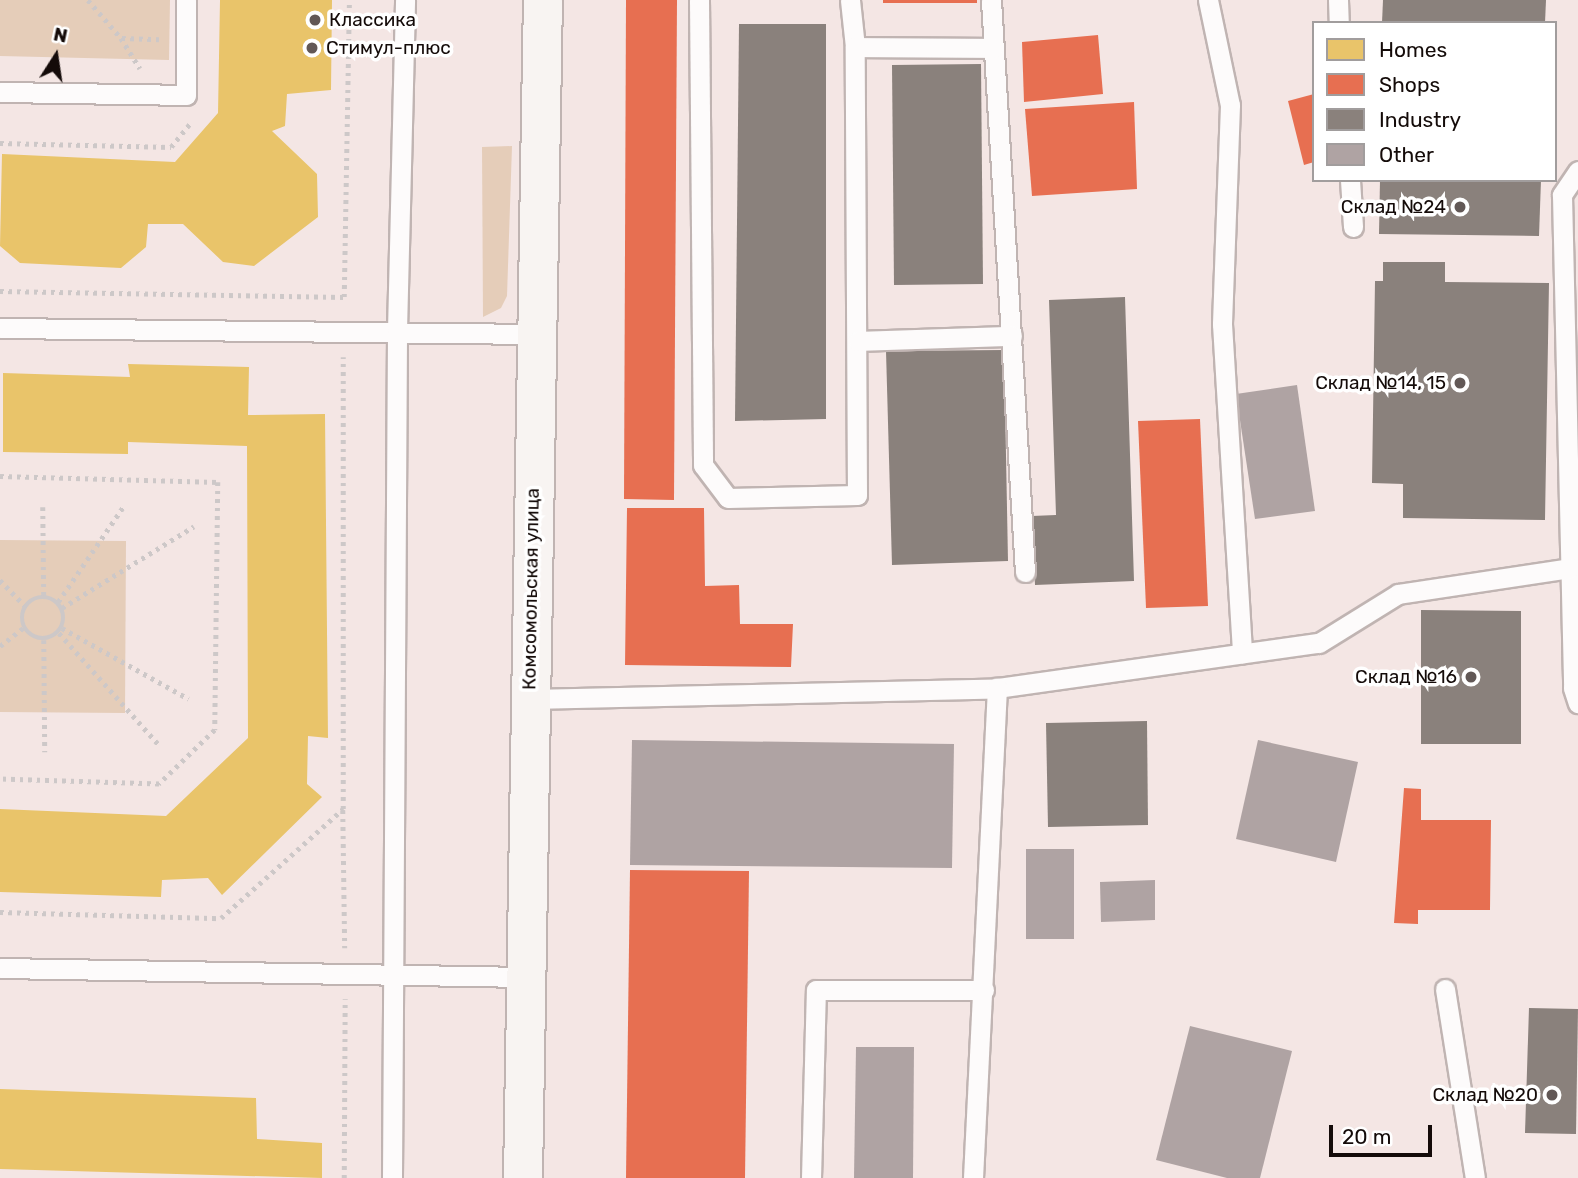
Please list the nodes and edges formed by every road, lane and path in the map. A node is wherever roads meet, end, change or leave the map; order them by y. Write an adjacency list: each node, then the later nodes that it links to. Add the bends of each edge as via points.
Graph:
1 (88, 0): 12 (path)
2 (186, 0): 13 (lane)
3 (349, 0): 21 (path, via 344,297)
4 (405, 0): 23 (lane)
5 (543, 0): 24 (main road, Комсомольская улица)
6 (699, 0): 26 (lane, via 703,466 728,498 856,495)
7 (850, 0): 14 (lane)
8 (991, 0): 15 (lane)
9 (1208, 0): 44 (lane, via 1230,105 1222,324)
10 (1338, 0): 11 (lane)
11 (1339, 21)
12 (121, 38): 13 (path); 17 (path)
13 (186, 40): 17 (lane, via 186,95)
14 (855, 47): 15 (lane); 26 (lane)
15 (993, 48): 25 (lane)
16 (0, 92): 17 (lane)
17 (155, 95)
18 (1578, 171): 32 (lane, via 1562,195)
19 (1350, 182): 20 (lane)
20 (1353, 227)
21 (0, 291)
22 (0, 328): 23 (lane)
23 (397, 330): 24 (lane); 56 (lane)
24 (536, 334): 47 (main road, Комсомольская улица)
25 (1012, 336): 26 (lane); 33 (lane)
26 (858, 341)
27 (329, 352): 52 (path, via 343,353)
28 (0, 477): 51 (path, via 218,482 215,730 159,784)
29 (43, 507): 35 (path)
30 (123, 507): 36 (path)
31 (194, 526): 38 (path)
32 (1570, 568): 44 (lane, via 1398,594 1319,643); 48 (lane, via 1573,688)
33 (1025, 572)
34 (0, 580): 37 (path)
35 (44, 597): 36 (path); 37 (path)
36 (58, 602): 38 (path)
37 (26, 607): 39 (path)
38 (62, 608): 40 (path)
39 (24, 627): 42 (path, via 32,637); 43 (path)
40 (62, 628): 41 (path); 46 (path)
41 (59, 634): 42 (path); 49 (path)
42 (44, 640): 50 (path)
43 (0, 646)
44 (1242, 653): 45 (lane)
45 (997, 688): 47 (lane); 59 (lane)
46 (189, 699)
47 (529, 699): 57 (main road, Комсомольская улица)
48 (1578, 703)
49 (160, 746)
50 (45, 752)
51 (0, 779)
52 (343, 809): 53 (path, via 221,918); 55 (path)
53 (0, 912)
54 (0, 968): 55 (lane)
55 (345, 973): 56 (lane); 60 (path)
56 (392, 974): 57 (lane); 61 (lane)
57 (524, 977): 62 (main road, Комсомольская улица)
58 (1445, 989): 65 (lane)
59 (984, 990): 63 (lane, via 816,990); 64 (lane)
60 (344, 1178)
61 (392, 1178)
62 (523, 1178)
63 (811, 1178)
64 (973, 1178)
65 (1475, 1178)

